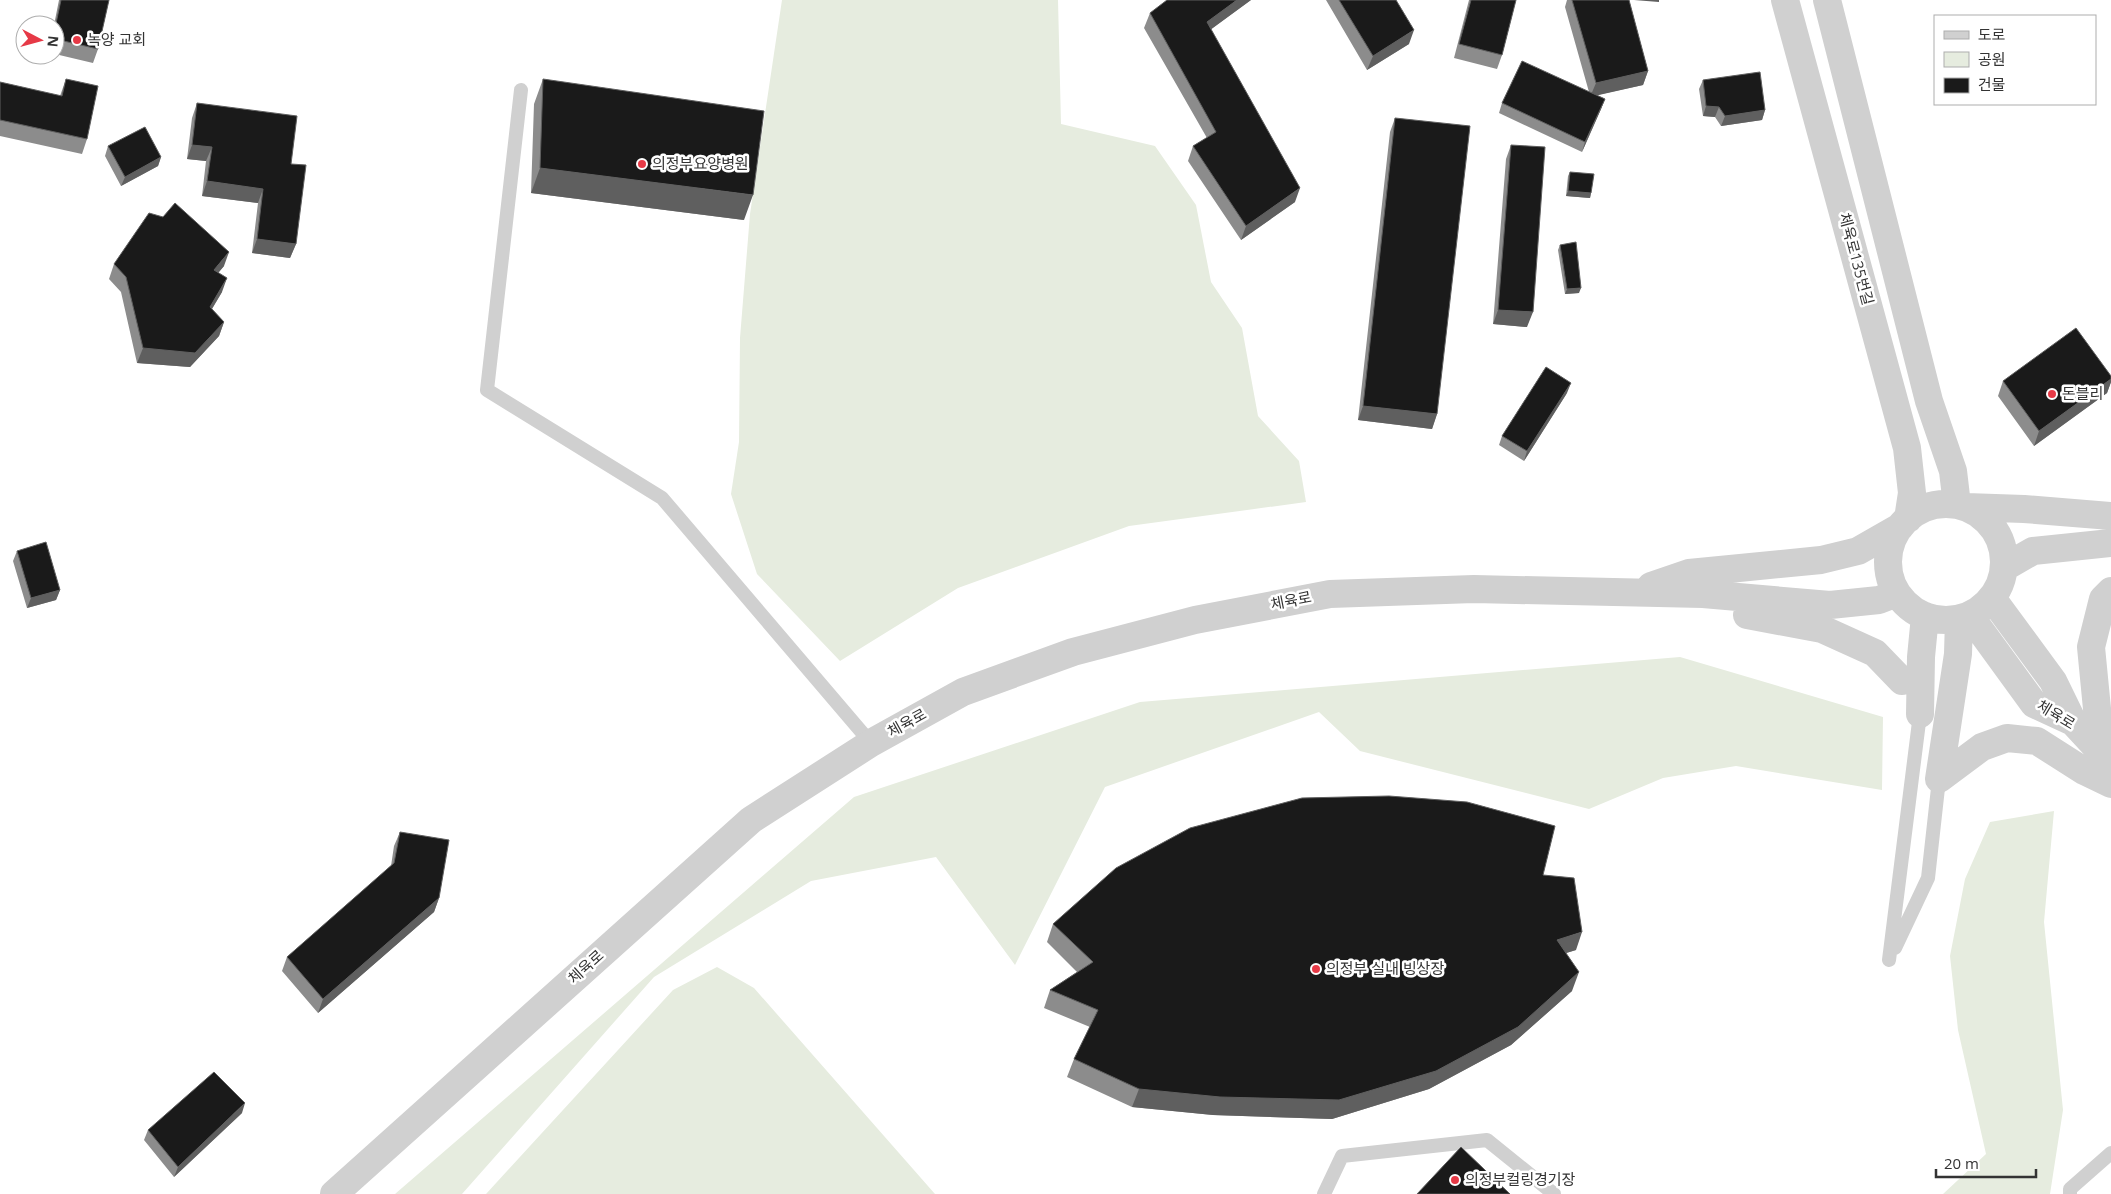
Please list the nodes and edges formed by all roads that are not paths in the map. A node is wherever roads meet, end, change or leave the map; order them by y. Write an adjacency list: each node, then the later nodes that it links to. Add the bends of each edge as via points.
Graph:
1 (1785, 0): 6 (street, 체육로135번길, via 1907,448 1912,493)
2 (1827, 0): 4 (street, via 1930,401)
3 (520, 90): 18 (lane, via 487,390 662,498)
4 (1962, 506): 5 (street); 6 (street, via 1931,506 1918,511); 8 (street, via 1982,516 1995,530 2003,548)
5 (2111, 516)
6 (1904, 523): 10 (street, via 1892,542 1888,559); 11 (street, via 1858,551 1821,560 1689,573)
7 (2111, 543): 8 (street, via 2034,551)
8 (2005, 567): 12 (street, via 2001,584)
9 (2111, 591): 19 (street, via 2103,599 2091,647)
10 (1896, 593): 11 (street, via 1879,600 1830,605 1703,594); 13 (street, via 1909,607)
11 (1630, 594): 15 (street, via 1822,629 1875,653); 18 (street, 체육로, via 1474,589 1330,594 1195,620 1073,652 963,692)
12 (1992, 598): 14 (street); 17 (street, via 2053,681)
13 (1924, 616): 14 (street, via 1936,620); 16 (street)
14 (1965, 617): 17 (street, 체육로, via 2034,704); 20 (street)
15 (1902, 682): 16 (lane)
16 (1920, 714): 20 (lane, via 1889,960 1928,878)
17 (2073, 722): 19 (street, 체육로)
18 (871, 743): 23 (street, 체육로, via 751,820)
19 (2106, 757)
20 (1939, 779): 21 (street, via 1982,747 2007,738 2037,741)
21 (2111, 784)
22 (2111, 1153): 26 (lane, via 2070,1189)
23 (334, 1194)
24 (1324, 1194): 25 (lane, via 1342,1156 1487,1140)
25 (1554, 1194)
26 (2070, 1194)

